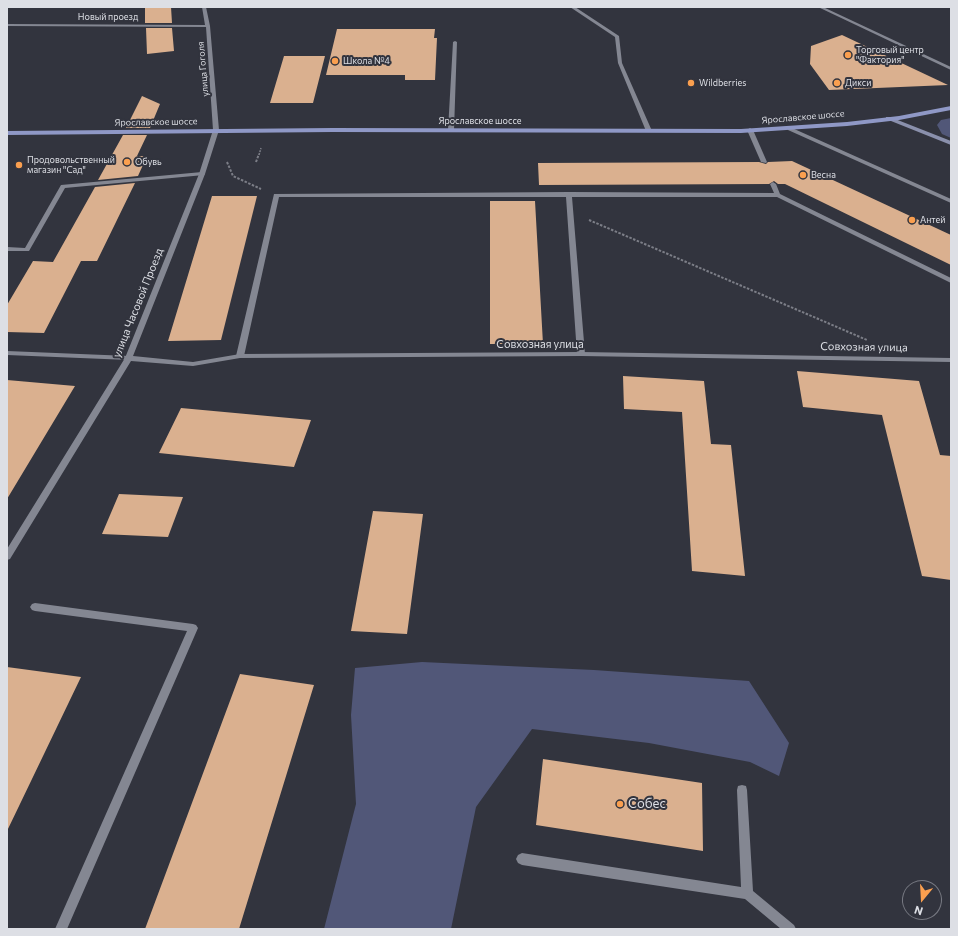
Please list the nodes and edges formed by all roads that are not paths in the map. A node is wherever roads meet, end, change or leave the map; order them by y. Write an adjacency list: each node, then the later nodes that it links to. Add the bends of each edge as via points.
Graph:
1 (204, 7): 5 (street, улица Гоголя)
2 (572, 7): 14 (street, via 617,36 620,63)
3 (820, 7): 7 (street)
4 (7, 24): 5 (street, Новый проезд)
5 (208, 26): 11 (street, улица Гоголя)
6 (455, 42): 12 (street)
7 (951, 69)
8 (951, 108): 9 (main road, Ярославское шоссе)
9 (888, 118): 10 (main road, Ярославское шоссе); 16 (main road)
10 (790, 129): 13 (main road, Ярославское шоссе); 22 (street)
11 (216, 130): 12 (main road, Ярославское шоссе); 15 (main road, Ярославское шоссе); 18 (street, улица Часовой Проезд)
12 (451, 130): 14 (main road, Ярославское шоссе)
13 (750, 130): 14 (main road, Ярославское шоссе); 17 (street)
14 (649, 131)
15 (7, 133)
16 (951, 143)
17 (764, 162)
18 (202, 174): 23 (street, via 63,186 27,250); 28 (street, улица Часовой Проезд)
19 (773, 184): 21 (street)
20 (569, 194): 21 (street); 26 (street); 27 (street, via 276,195)
21 (778, 195): 24 (street)
22 (951, 201)
23 (7, 249)
24 (951, 281)
25 (7, 353): 28 (street, Совхозная улица)
26 (581, 354): 27 (street, Совхозная улица); 29 (street, Совхозная улица)
27 (240, 356): 28 (street, Совхозная улица, via 194,364)
28 (129, 358): 30 (street, улица Часовой Проезд)
29 (951, 360)
30 (7, 556)
31 (35, 607): 35 (street, via 193,628)
32 (742, 790): 34 (street)
33 (522, 859): 34 (street)
34 (747, 894): 36 (street)
35 (61, 929)
36 (790, 929)

